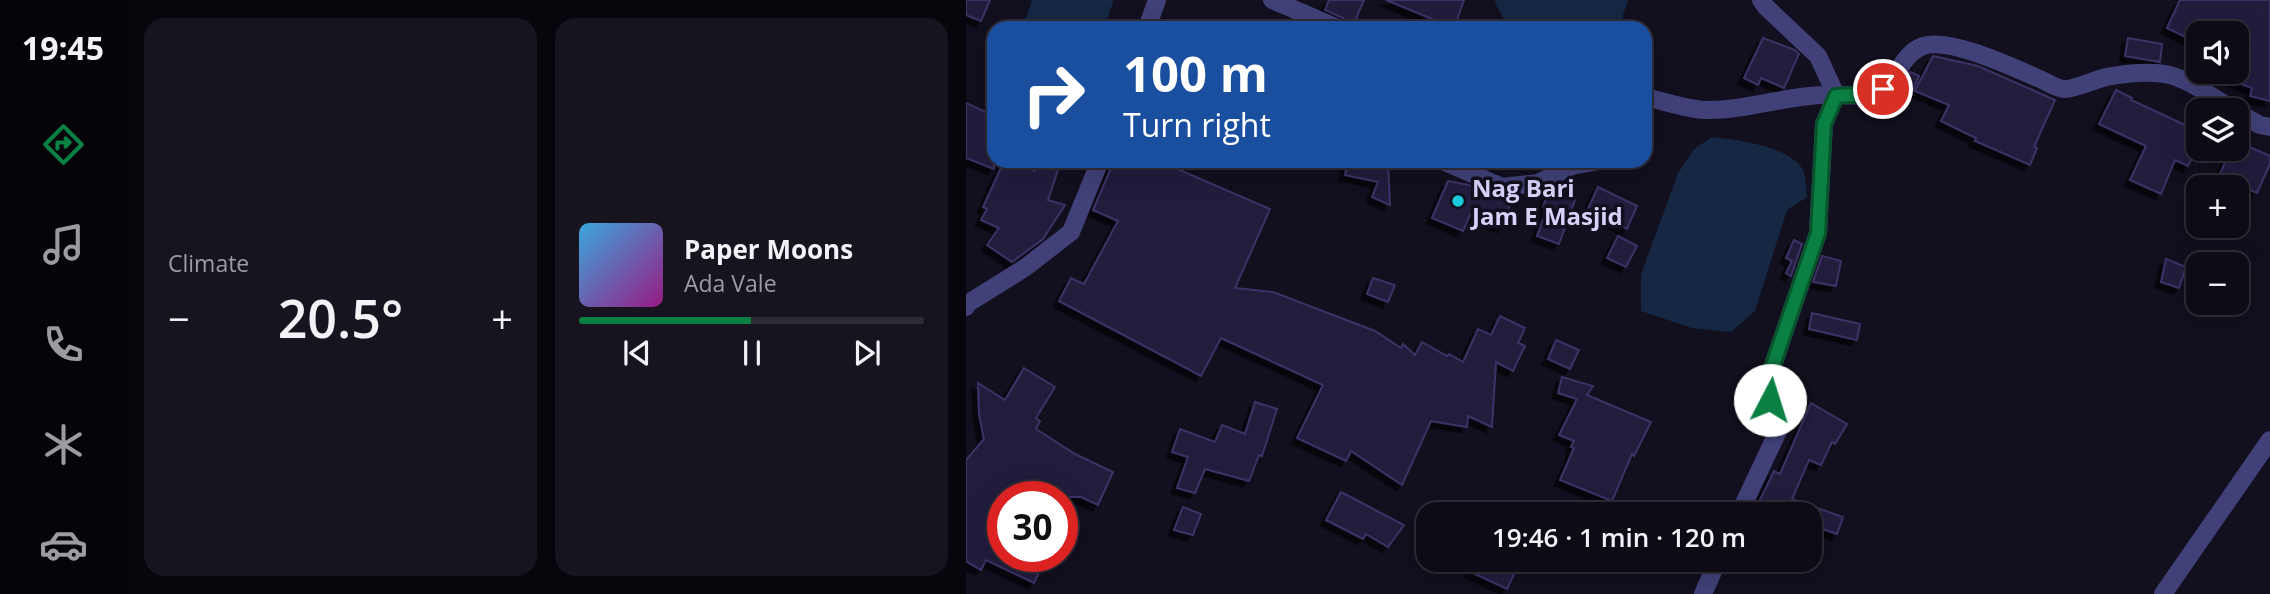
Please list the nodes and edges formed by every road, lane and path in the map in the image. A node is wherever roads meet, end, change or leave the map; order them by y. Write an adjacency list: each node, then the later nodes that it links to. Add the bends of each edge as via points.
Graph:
1 (1157, 0): 4 (street)
2 (1272, 0): 5 (street)
3 (1761, 0): 6 (street, via 1818,56)
4 (1150, 21)
5 (1322, 21)
6 (1836, 96): 7 (street, via 1883,89 1903,60 1923,46 1939,45 1977,52 2064,89 2135,72 2168,73); 8 (street, via 1811,94 1782,102 1704,110); 16 (street, via 1824,124 1818,233 1771,371 1770,400 1780,428)
7 (2216, 98)
8 (1652, 99)
9 (2249, 119): 10 (street)
10 (2270, 127)
11 (1097, 168): 14 (street, via 1071,232)
12 (1459, 168): 13 (street, via 1502,187 1538,183)
13 (1568, 168)
14 (966, 307)
15 (2270, 440): 19 (street)
16 (1745, 502)
17 (1713, 572): 18 (street)
18 (1703, 594)
19 (2163, 594)

